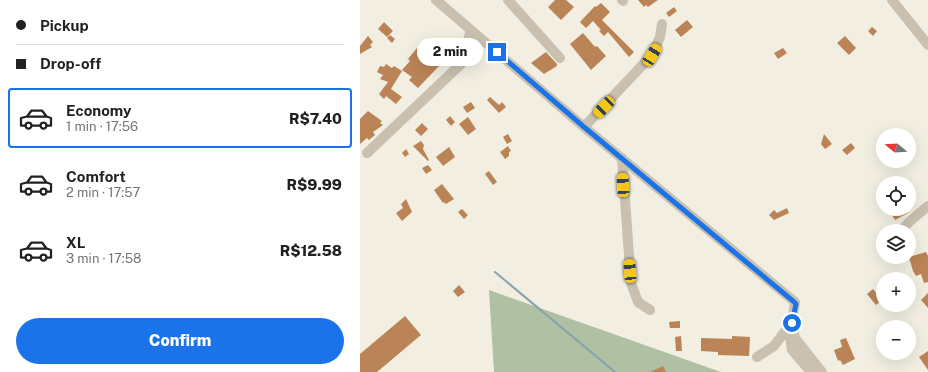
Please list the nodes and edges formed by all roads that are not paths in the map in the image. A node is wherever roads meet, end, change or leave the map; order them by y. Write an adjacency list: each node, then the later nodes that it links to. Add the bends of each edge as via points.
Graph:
1 (436, 0): 5 (street)
2 (508, 0): 7 (street)
3 (892, 0): 6 (street)
4 (662, 24): 8 (street, via 660,37 652,55)
5 (471, 30): 8 (street); 9 (street, via 466,56 461,64)
6 (928, 45)
7 (560, 58)
8 (584, 127): 10 (street)
9 (367, 153)
10 (622, 158): 13 (street, via 631,283 638,302); 14 (street, via 793,301 796,304)
11 (928, 206): 12 (street)
12 (907, 224)
13 (650, 310)
14 (790, 325): 15 (street, via 774,346); 16 (street, via 792,350); 17 (street, via 796,338)
15 (757, 357)
16 (811, 372)
17 (822, 372)

